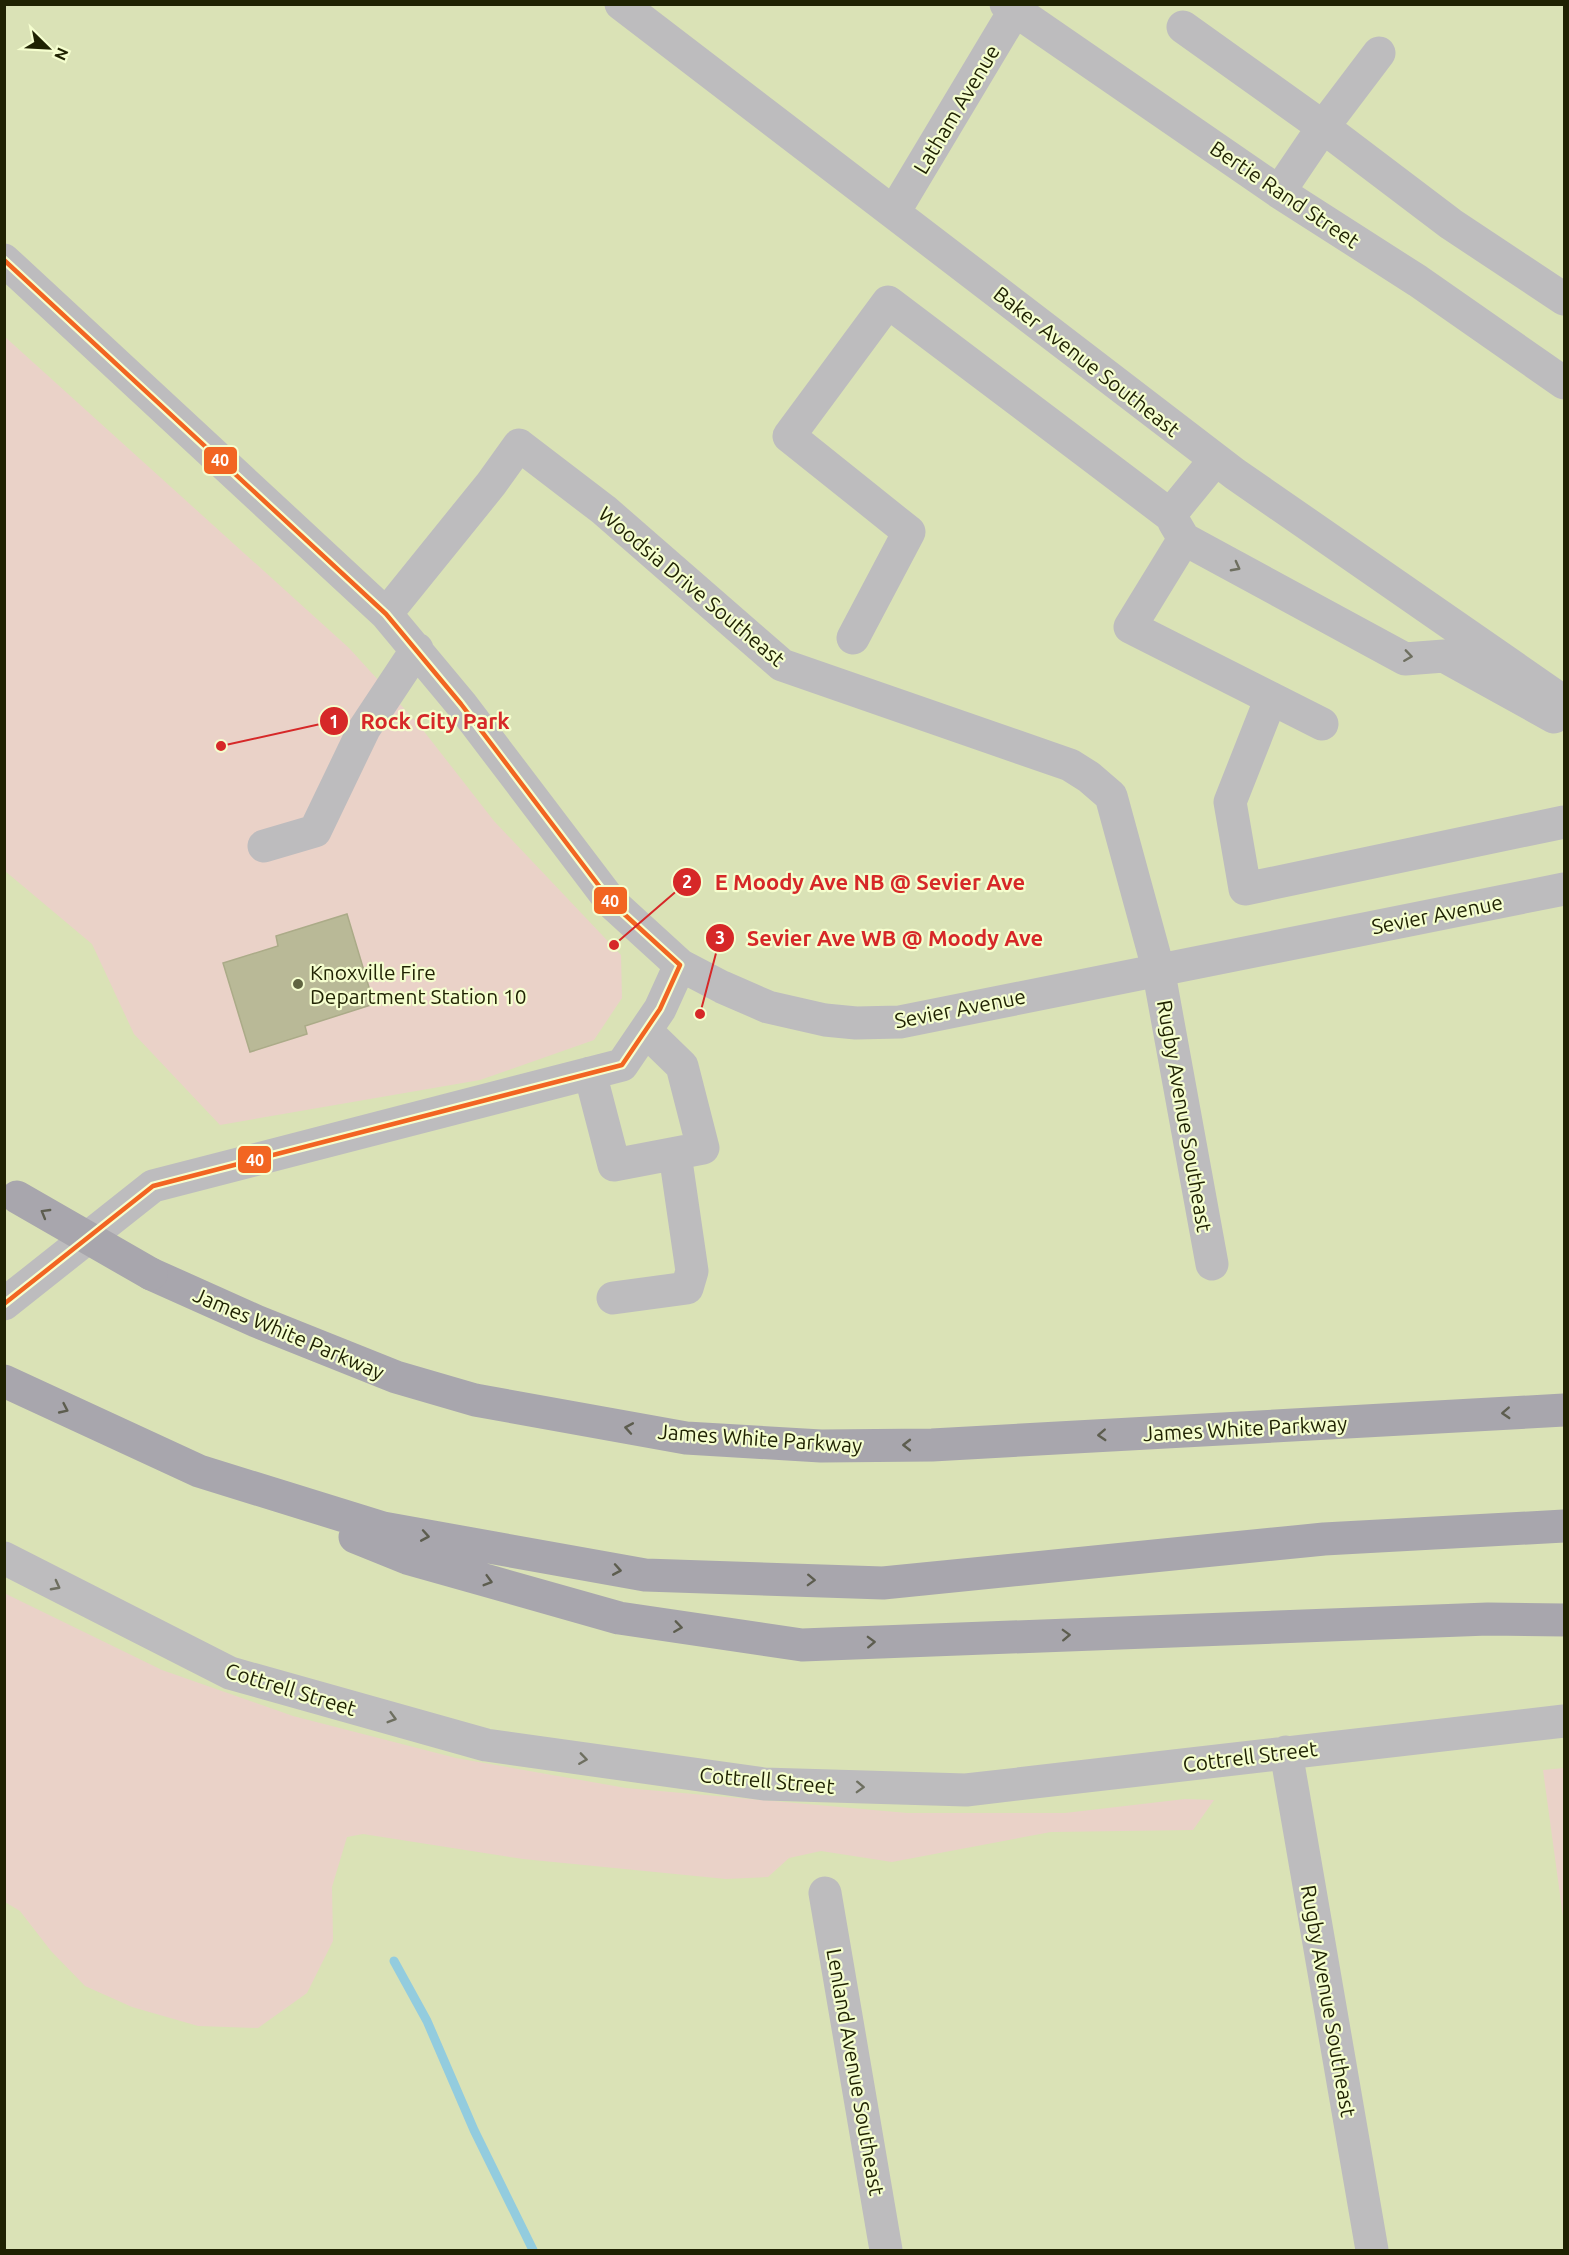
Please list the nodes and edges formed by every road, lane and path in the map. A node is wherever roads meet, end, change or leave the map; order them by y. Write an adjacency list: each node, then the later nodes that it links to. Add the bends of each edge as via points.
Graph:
1 (621, 4): 7 (street, Baker Avenue Southeast)
2 (1012, 6): 6 (street, Bertie Rand Street); 7 (street, Latham Avenue)
3 (1183, 27): 5 (street)
4 (1379, 53): 5 (street)
5 (1323, 127): 6 (street); 9 (street, via 1451,224)
6 (1279, 192): 10 (street, Bertie Rand Street)
7 (894, 212): 11 (street, Baker Avenue Southeast)
8 (4, 260): 13 (street, Sevier Avenue)
9 (1564, 298)
10 (1560, 369)
11 (1215, 460): 12 (street); 17 (street, Baker Avenue Southeast)
12 (1177, 527): 14 (street, via 888,302 789,436 909,532); 16 (street, via 1130,627); 18 (street, one-way to 18, via 1405,658 1444,656)
13 (386, 614): 15 (street, Sevier Avenue); 24 (street, Woodsia Drive Southeast, via 519,445 604,510 782,665 1070,765 1089,777 1110,796)
14 (853, 638)
15 (417, 649): 21 (street, via 364,729 315,831); 23 (street, Sevier Avenue, via 612,903)
16 (1271, 698): 19 (street); 20 (street, via 1230,802 1245,890)
17 (1564, 702)
18 (1564, 723)
19 (1322, 724)
20 (1564, 822)
21 (264, 846)
22 (1564, 889): 24 (street, Sevier Avenue)
23 (680, 965): 24 (street, Sevier Avenue, via 768,1007 856,1023 900,1022); 25 (street)
24 (1158, 968): 29 (street, Rugby Avenue Southeast)
25 (646, 1031): 26 (street, via 622,1065); 27 (street, via 682,1066 703,1148)
26 (590, 1073): 27 (street, via 615,1165); 31 (street, via 153,1186)
27 (675, 1154): 30 (street, via 692,1271 687,1288)
28 (11, 1192): 33 (highway, James White Parkway, one-way to 28, bridge, via 932,1445 821,1446 687,1438 475,1400 396,1377 151,1274)
29 (1212, 1264)
30 (613, 1298)
31 (4, 1304)
32 (8, 1383): 34 (highway, one-way to 34)
33 (1564, 1410)
34 (199, 1471): 35 (highway, one-way to 35, via 383,1528 645,1575 883,1583 1324,1539); 37 (highway, one-way to 37, via 407,1558 619,1618 802,1645 1488,1619)
35 (1564, 1527)
36 (4, 1558): 39 (street, Cottrell Street, one-way to 39, via 230,1673 486,1745 764,1784 966,1790)
37 (1564, 1620)
38 (1564, 1720): 39 (street, Cottrell Street)
39 (1286, 1752): 42 (street, Rugby Avenue Southeast)
40 (825, 1893): 41 (street, Lenland Avenue Southeast)
41 (886, 2250)
42 (1372, 2250)

